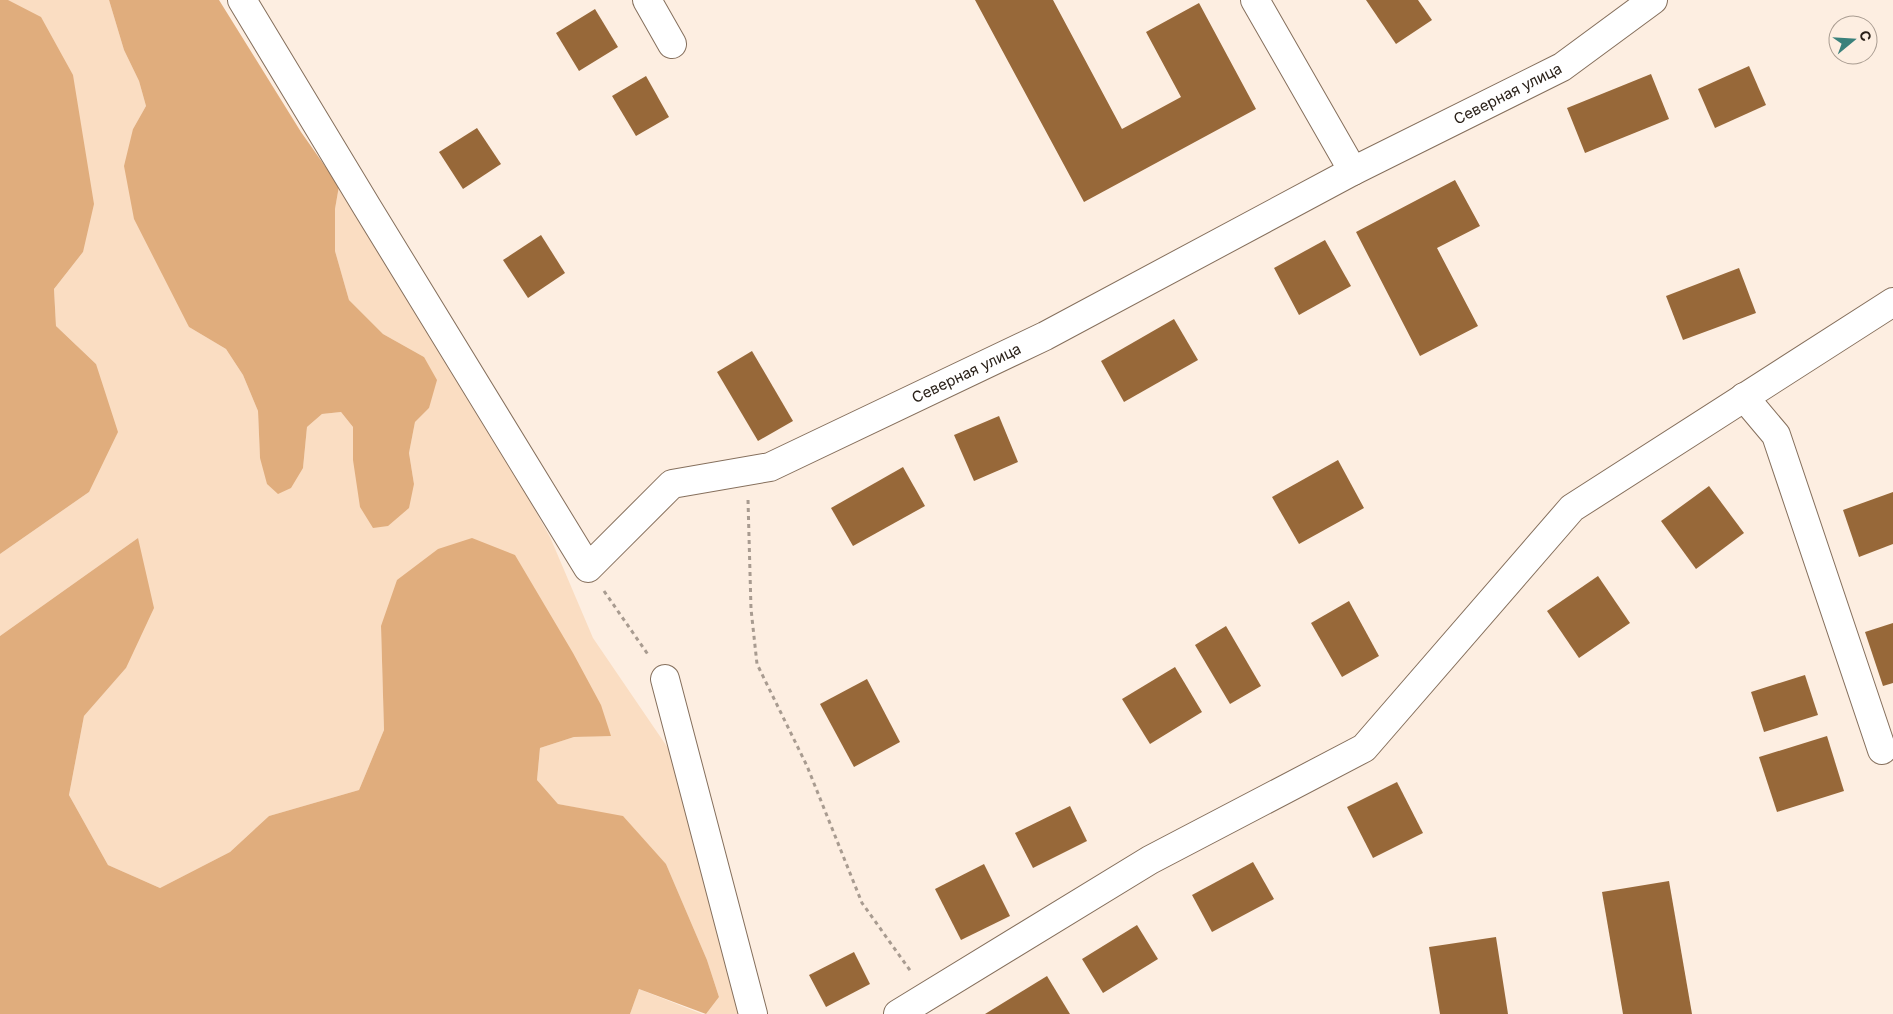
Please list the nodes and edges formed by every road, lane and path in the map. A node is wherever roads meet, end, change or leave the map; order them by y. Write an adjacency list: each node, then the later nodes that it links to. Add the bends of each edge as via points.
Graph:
1 (242, 0): 10 (street)
2 (647, 0): 5 (street)
3 (1255, 0): 6 (street)
4 (1653, 0): 6 (street, Северная улица, via 1562,67)
5 (672, 44)
6 (1353, 170): 9 (street, Северная улица, via 1045,336 770,467)
7 (1893, 302): 8 (street)
8 (1744, 397): 12 (street, via 1776,434); 13 (street, via 1572,508 1364,748 1150,860)
9 (747, 471): 10 (street, Северная улица, via 672,484); 13 (path, via 751,609 757,664 807,766 862,903)
10 (588, 568): 11 (path)
11 (665, 679): 14 (street)
12 (1882, 750)
13 (928, 996): 15 (street)
14 (753, 1014)
15 (898, 1014)

